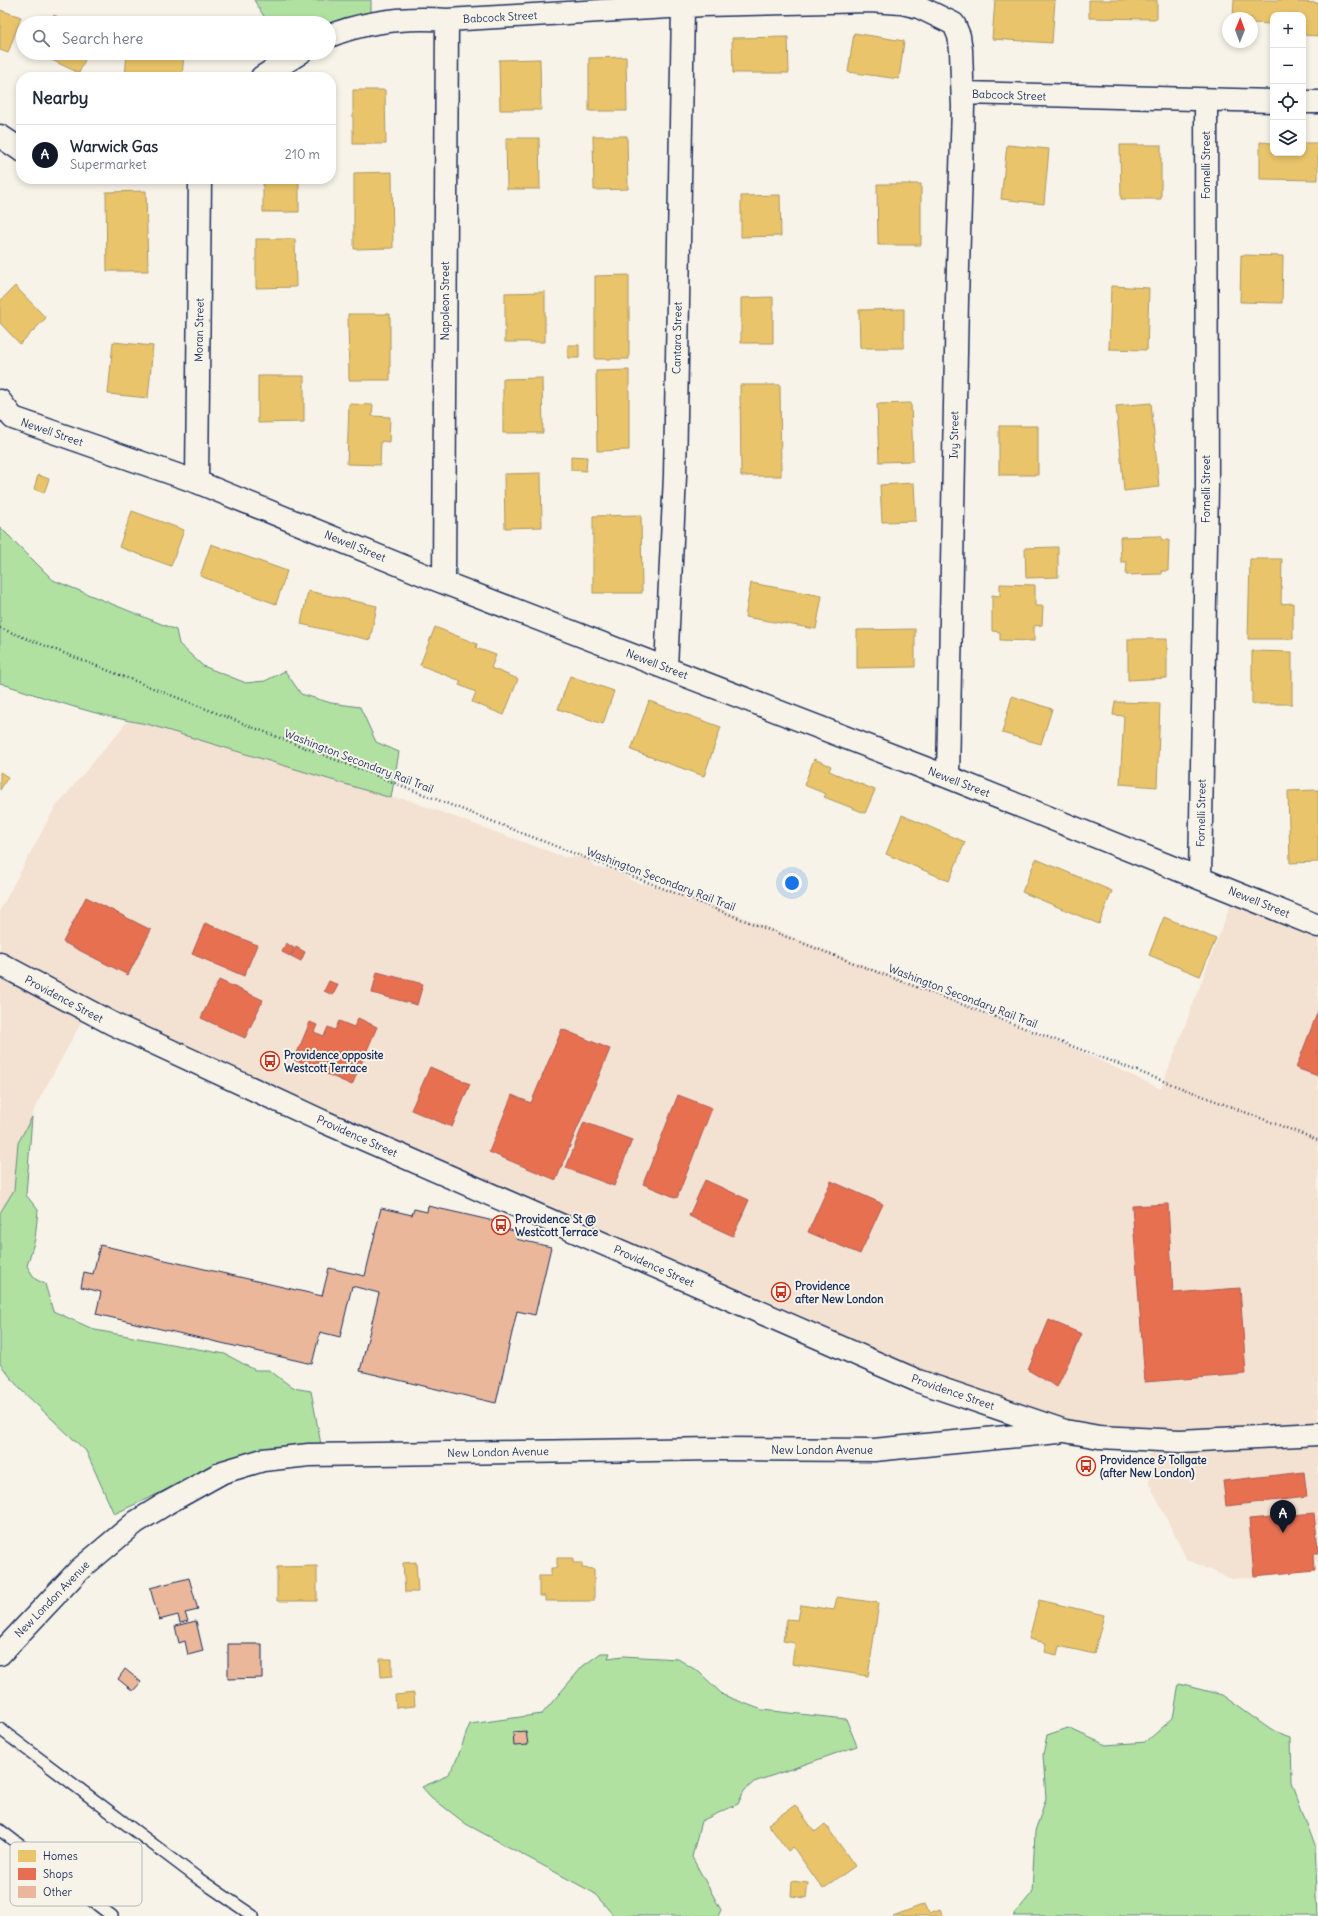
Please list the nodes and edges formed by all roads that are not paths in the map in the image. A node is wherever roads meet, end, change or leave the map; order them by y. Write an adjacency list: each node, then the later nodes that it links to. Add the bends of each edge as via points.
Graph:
1 (683, 8): 2 (street, Babcock Street); 6 (street, Babcock Street, via 703,5 869,1 919,7 954,24 961,50); 17 (street, Cantara Street, via 675,476)
2 (447, 20): 3 (street, via 427,18 384,21); 16 (street, Napoleon Street)
3 (336, 33)
4 (289, 60): 5 (street)
5 (270, 72)
6 (963, 93): 7 (street, Babcock Street); 18 (street, Ivy Street)
7 (1206, 100): 8 (street, Babcock Street); 19 (street, Fornelli Street, via 1207,486)
8 (1270, 101)
9 (1306, 102): 10 (street)
10 (1318, 102)
11 (0, 136): 12 (street)
12 (16, 147)
13 (200, 184): 15 (street, Moran Street)
14 (0, 400): 15 (street, Newell Street, via 13,418)
15 (197, 482): 16 (street, Newell Street)
16 (444, 582): 17 (street, Newell Street)
17 (666, 668): 18 (street, Newell Street)
18 (948, 778): 19 (street, Newell Street)
19 (1200, 877): 20 (street, Newell Street)
20 (1318, 926)
21 (0, 964): 22 (street, Providence Street, via 113,1024 322,1121 918,1381)
22 (1065, 1431): 23 (street, Providence Street, via 1099,1437 1180,1441); 24 (street, New London Avenue, via 874,1450 718,1449 324,1455 263,1460 223,1472 136,1522 79,1570)
23 (1318, 1434)
24 (0, 1654)
25 (0, 1729): 30 (lane, via 199,1879)
26 (0, 1830): 27 (lane)
27 (16, 1842)
28 (99, 1906): 29 (lane)
29 (112, 1916)
30 (253, 1916)

